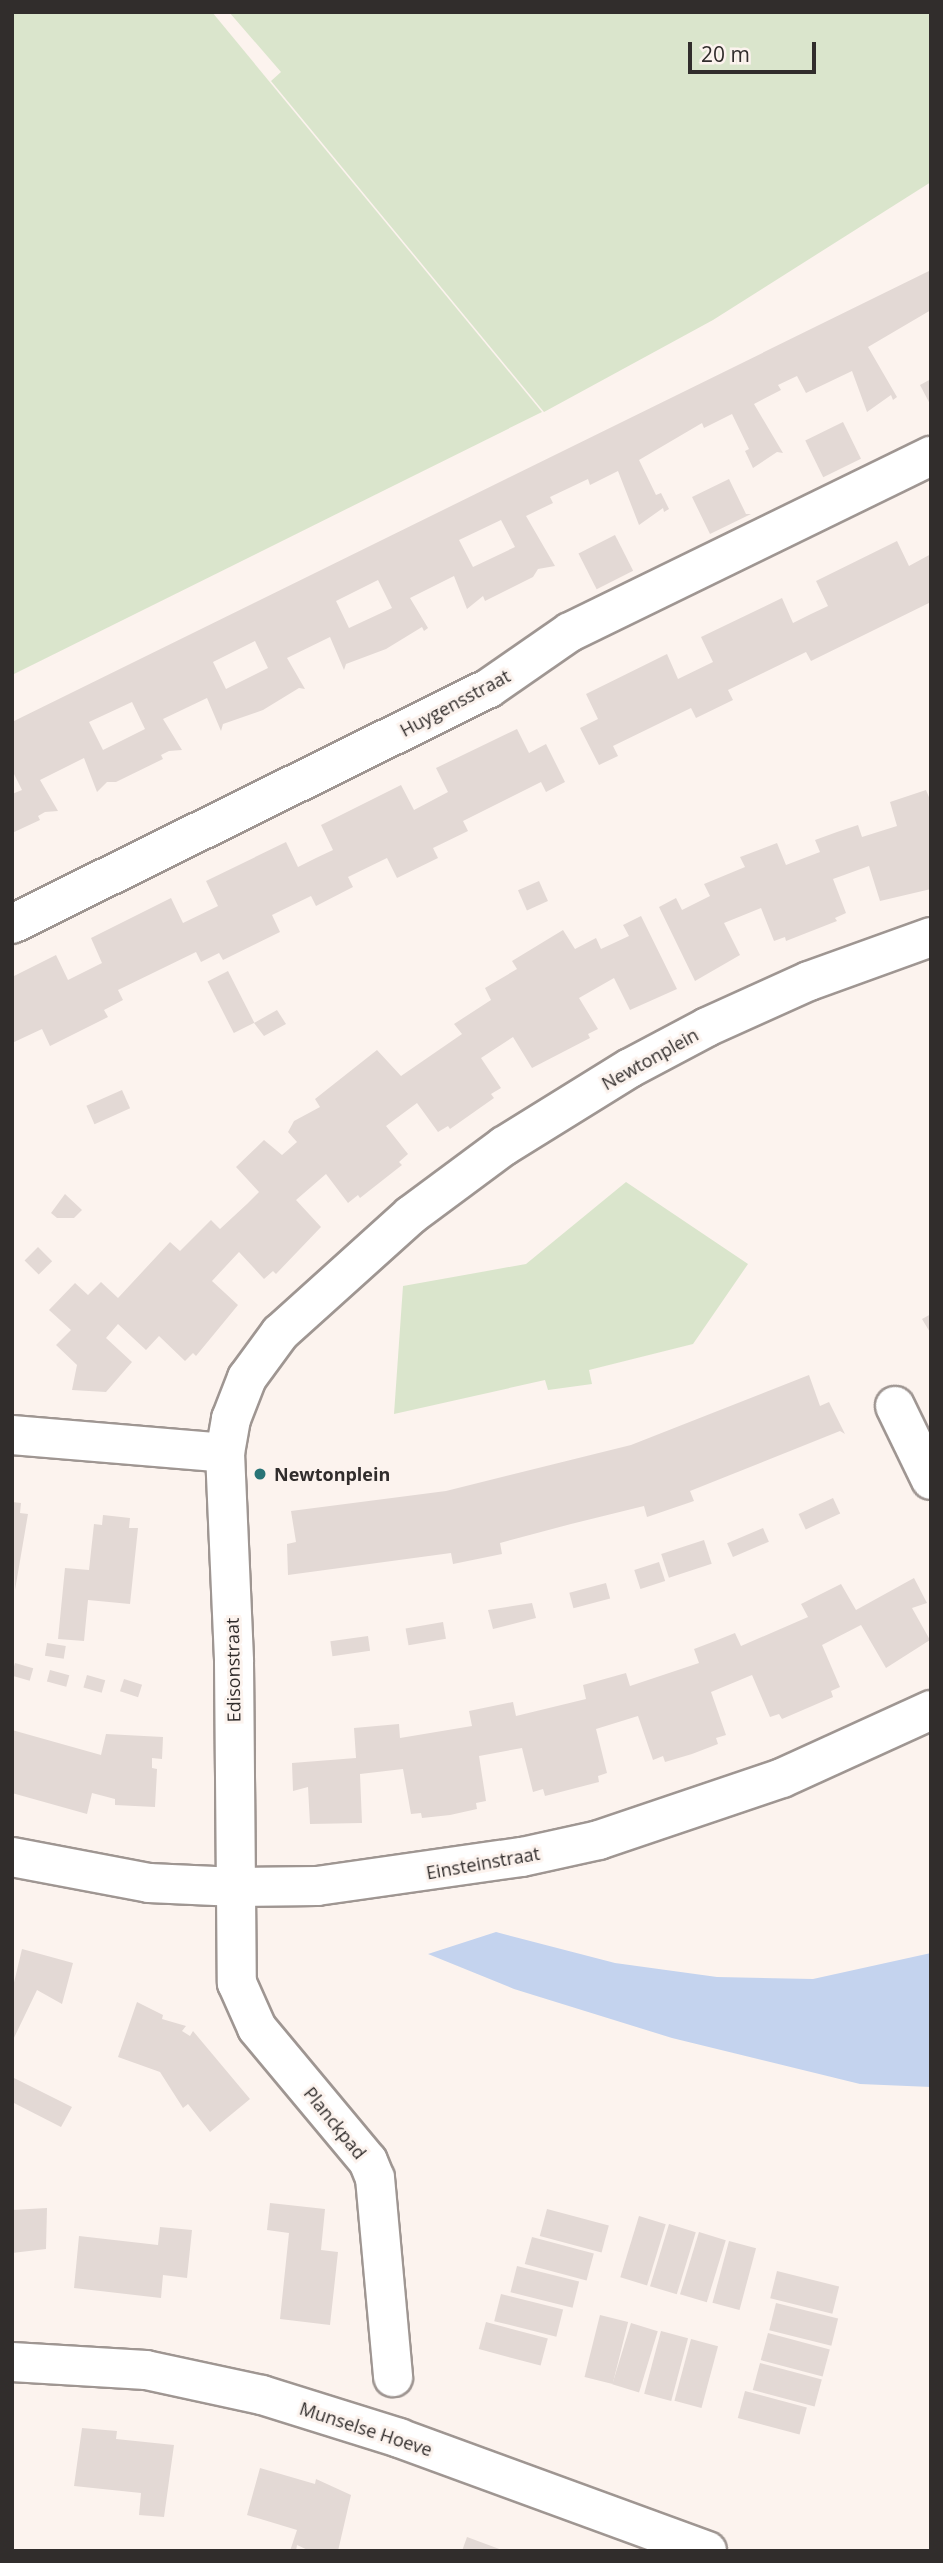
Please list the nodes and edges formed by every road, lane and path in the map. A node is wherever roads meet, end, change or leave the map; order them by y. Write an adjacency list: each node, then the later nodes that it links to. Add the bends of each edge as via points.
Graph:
1 (931, 456): 2 (street, Huygensstraat, via 570,632 489,688)
2 (12, 924)
3 (931, 937): 6 (street, Newtonplein, via 809,981 707,1027 629,1068 504,1146 411,1216 281,1333 247,1378 231,1419)
4 (895, 1406): 7 (street)
5 (12, 1435): 6 (street)
6 (225, 1453): 10 (street, Edisonstraat)
7 (931, 1480)
8 (931, 1710): 10 (street, Einsteinstraat, via 782,1778 599,1840 407,1876 317,1886)
9 (12, 1857): 10 (street, Einsteinstraat, via 149,1883)
10 (237, 1887): 12 (street, Planckpad, via 237,1983 248,2014 368,2161 375,2178)
11 (12, 2362): 13 (street, Munselse Hoeve, via 146,2370 262,2395 399,2438)
12 (393, 2377)
13 (707, 2551)

